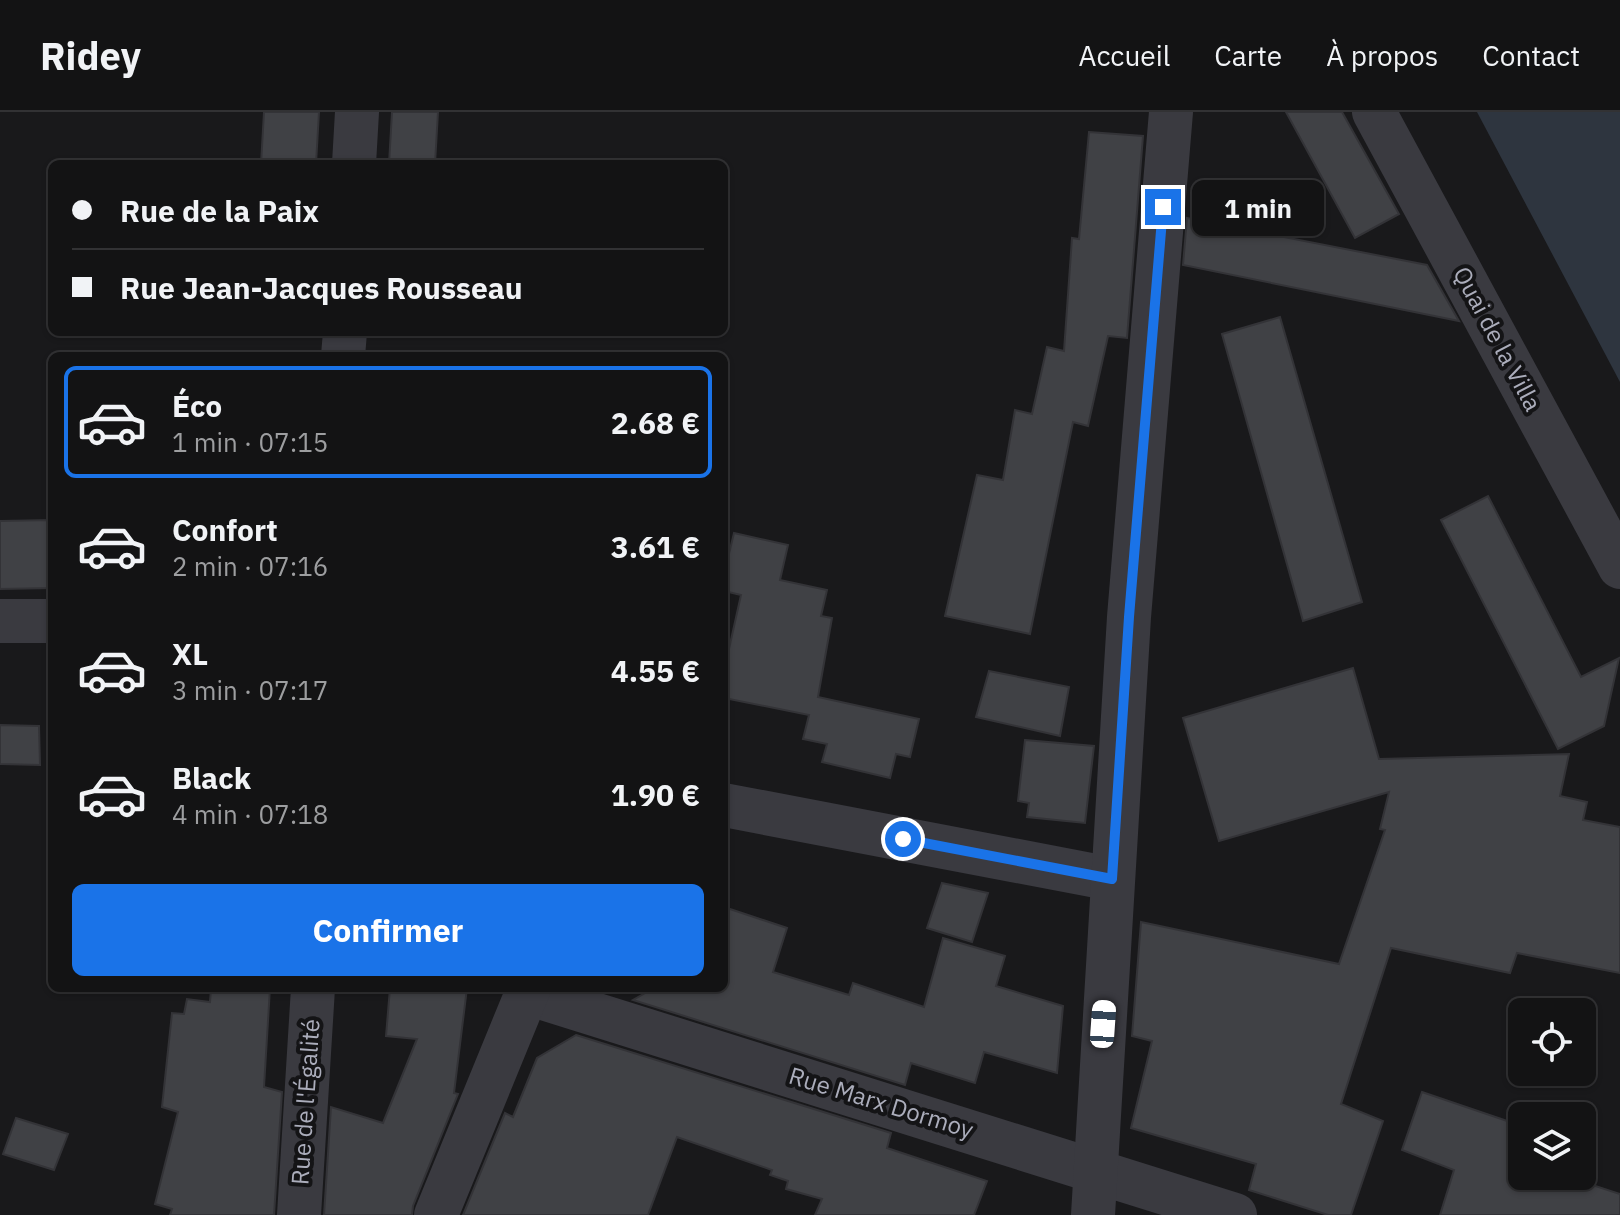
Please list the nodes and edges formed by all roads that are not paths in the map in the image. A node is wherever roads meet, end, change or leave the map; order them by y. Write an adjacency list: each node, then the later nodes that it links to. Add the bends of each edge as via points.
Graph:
1 (357, 112): 4 (street)
2 (1171, 112): 9 (street)
3 (1374, 112): 5 (street, Quai de la Villa)
4 (354, 160)
5 (1620, 567)
6 (0, 621): 7 (street)
7 (48, 621)
8 (728, 806): 9 (street)
9 (1112, 879): 13 (street)
10 (313, 992): 14 (street, Rue de l'Égalité)
11 (528, 992): 15 (street)
12 (531, 992): 13 (street, Rue Marx Dormoy)
13 (1094, 1169): 16 (street); 17 (street, Rue Marx Dormoy)
14 (299, 1215)
15 (436, 1215)
16 (1093, 1215)
17 (1235, 1215)

